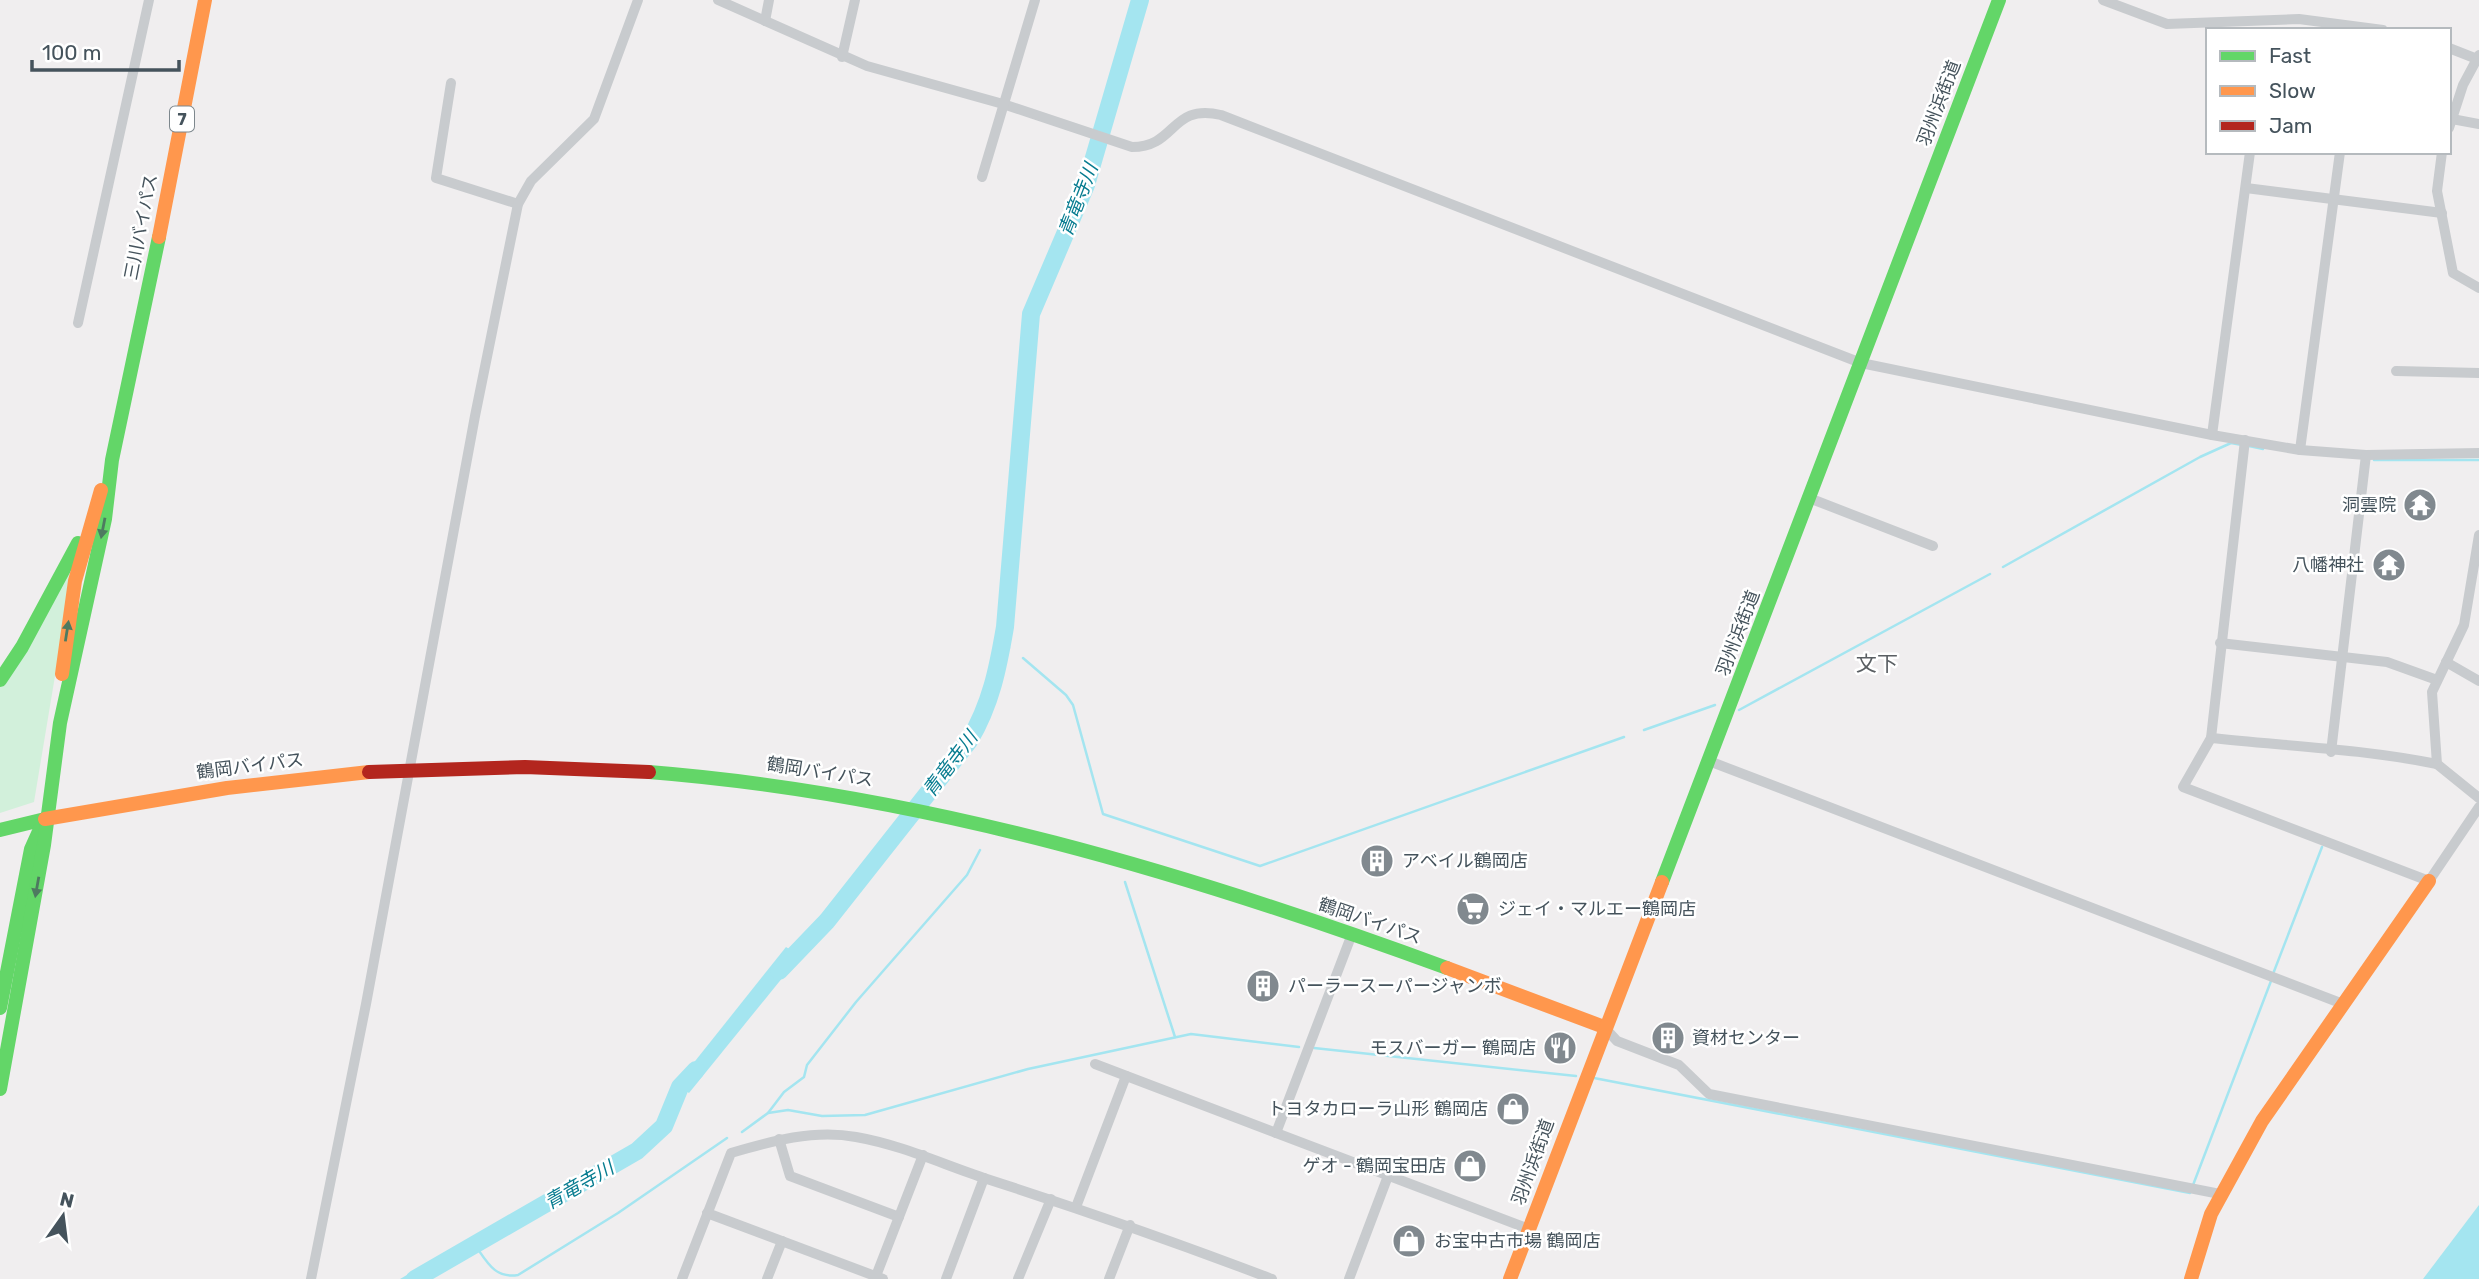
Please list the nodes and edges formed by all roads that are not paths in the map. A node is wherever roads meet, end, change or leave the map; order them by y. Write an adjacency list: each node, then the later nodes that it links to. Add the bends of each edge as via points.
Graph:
1 (149, 0): 29 (street)
2 (205, 0): 38 (main road, 三川バイパス / 7)
3 (638, 0): 26 (street, via 594,119 531,181)
4 (718, 0): 10 (street)
5 (768, 0): 10 (street)
6 (855, 0): 14 (street)
7 (1035, 0): 17 (street)
8 (1999, 0): 30 (main road, 羽州浜街道)
9 (2103, 0): 11 (street, via 2167,24)
10 (765, 21): 14 (street)
11 (2264, 25): 12 (street, via 2299,19)
12 (2358, 27)
13 (2451, 49): 15 (street)
14 (842, 57): 17 (street)
15 (2478, 57): 18 (street)
16 (451, 83): 26 (street, via 436,178)
17 (1003, 104): 23 (street); 30 (street, via 1132,147 1165,137 1187,115 1221,115)
18 (2451, 124): 19 (street)
19 (2479, 124)
20 (2250, 154): 24 (street)
21 (2340, 154): 25 (street)
22 (2442, 154): 27 (street, via 2437,191)
23 (982, 177)
24 (2246, 188): 25 (street); 33 (street)
25 (2334, 199): 27 (street); 35 (street)
26 (518, 204): 55 (street)
27 (2442, 213): 28 (street, via 2453,272)
28 (2479, 288)
29 (78, 323)
30 (1861, 363): 33 (street); 39 (main road, 羽州浜街道)
31 (2396, 371): 32 (street)
32 (2479, 373)
33 (2213, 435): 34 (street)
34 (2244, 443): 35 (street); 44 (street)
35 (2301, 450): 37 (street)
36 (2479, 453): 37 (street)
37 (2366, 458): 45 (street)
38 (112, 460): 40 (main road, 三川バイパス / 7); 50 (main road, 三川バイパス / 7, one-way to 50, via 105,519)
39 (1810, 498): 42 (street); 53 (main road, 羽州浜街道)
40 (91, 518): 47 (main road); 50 (main road, 三川バイパス / 7, one-way to 40, via 66,631)
41 (2479, 535): 43 (street)
42 (1933, 546)
43 (2477, 559): 46 (street, via 2464,625)
44 (2220, 643): 45 (street); 51 (street)
45 (2344, 657): 48 (street, via 2387,662); 52 (street)
46 (2446, 662): 48 (street); 49 (street)
47 (0, 680)
48 (2437, 680): 54 (street, via 2432,692)
49 (2479, 681)
50 (60, 723): 58 (main road, 三川バイパス / 7)
51 (2211, 737): 52 (street); 60 (street, via 2183,787)
52 (2331, 751): 54 (street)
53 (1709, 761): 62 (street); 64 (main road, 羽州浜街道)
54 (2437, 764): 56 (street)
55 (410, 769): 58 (main road, 鶴岡バイパス, via 199,792); 61 (main road, 鶴岡バイパス, via 664,774 751,781 867,799 1158,872); 83 (street)
56 (2479, 798)
57 (2479, 807): 60 (street)
58 (45, 819): 59 (main road, 鶴岡バイパス); 63 (main road, via 31,849); 67 (main road, one-way to 67)
59 (0, 830)
60 (2429, 881): 62 (main road)
61 (1352, 934): 64 (main road, 鶴岡バイパス); 68 (street)
62 (2343, 1004): 73 (main road, via 2262,1121)
63 (0, 1008)
64 (1604, 1027): 73 (street, via 1617,1041 1686,1070 1709,1094); 79 (main road, 羽州浜街道)
65 (1095, 1064): 66 (street)
66 (1126, 1076): 68 (street); 75 (street)
67 (0, 1089)
68 (1276, 1133): 71 (street)
69 (779, 1139): 70 (street, via 855,1137); 76 (street, via 731,1153); 77 (street, via 790,1176)
70 (923, 1155): 72 (street); 77 (street)
71 (1388, 1176): 79 (street); 90 (street)
72 (984, 1178): 74 (street); 86 (street)
73 (2220, 1194): 92 (main road)
74 (1051, 1199): 75 (street); 87 (street)
75 (1076, 1207): 78 (street)
76 (707, 1213): 80 (street); 84 (street)
77 (899, 1217): 82 (street)
78 (1130, 1225): 81 (street); 88 (street)
79 (1529, 1229): 91 (main road, 羽州浜街道)
80 (782, 1241): 82 (street); 85 (street)
81 (1247, 1275): 89 (street)
82 (880, 1278)
83 (311, 1279)
84 (682, 1279)
85 (767, 1279)
86 (946, 1279)
87 (1018, 1279)
88 (1109, 1279)
89 (1272, 1279)
90 (1349, 1279)
91 (1510, 1279)
92 (2191, 1279)

